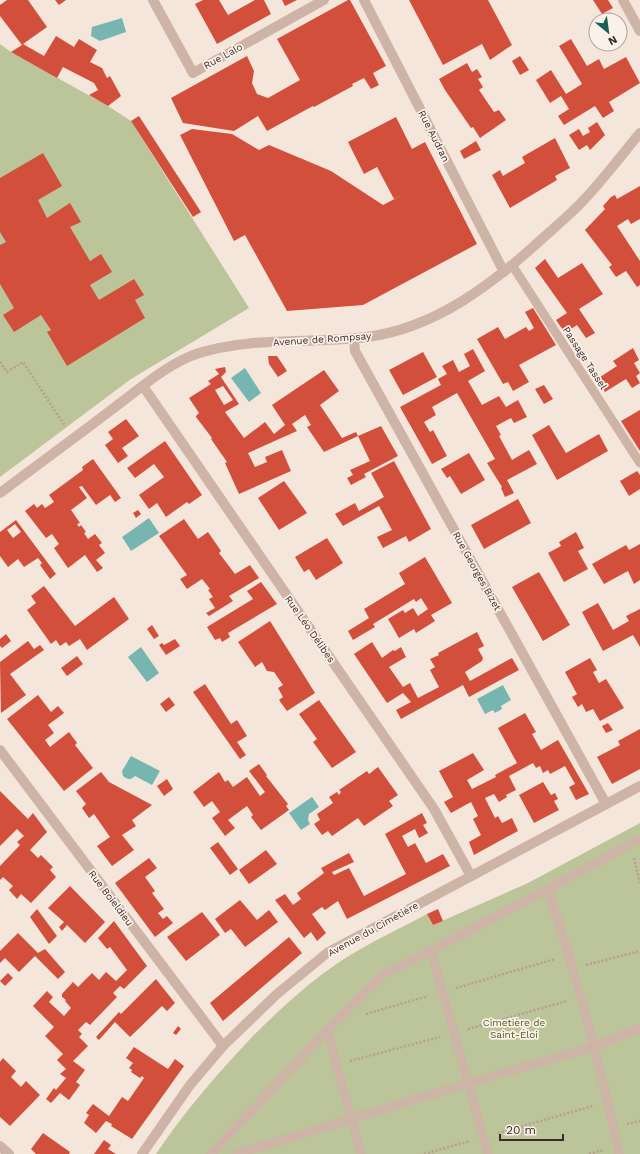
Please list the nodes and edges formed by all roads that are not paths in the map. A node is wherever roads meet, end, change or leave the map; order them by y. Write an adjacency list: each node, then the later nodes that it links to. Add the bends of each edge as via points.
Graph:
1 (153, 0): 2 (street, Rue Lalo, via 193,72)
2 (324, 0)
3 (364, 0): 8 (street, Rue Audran)
4 (623, 0): 5 (street)
5 (640, 31)
6 (640, 134): 7 (street, Avenue de Rompsay, via 579,206)
7 (512, 265): 8 (street, Avenue de Rompsay); 11 (lane, Passage Tassel)
8 (504, 272): 9 (street, Avenue de Rompsay, via 439,315 407,328)
9 (354, 338): 10 (street, Avenue de Rompsay, via 221,348 195,355 170,367); 15 (street, Rue Georges Bizet, via 355,351)
10 (143, 386): 12 (street, Avenue de Rompsay); 17 (street, Rue Léo Délibes, via 434,809)
11 (640, 462)
12 (0, 493)
13 (0, 750): 22 (street, Rue Boieldieu)
14 (640, 786): 15 (street, Avenue du Cimetière)
15 (606, 804): 17 (street, Avenue du Cimetière)
16 (640, 839): 18 (lane)
17 (472, 876): 22 (street, Avenue du Cimetière, via 327,954 278,994)
18 (548, 889): 19 (lane); 23 (lane, via 573,969)
19 (431, 951): 21 (lane, via 384,974); 24 (lane)
20 (640, 1028): 23 (lane)
21 (327, 1030): 25 (lane); 27 (lane)
22 (223, 1046): 26 (street, Avenue du Cimetière, via 190,1085)
23 (593, 1047): 24 (lane); 31 (lane)
24 (469, 1083): 25 (lane); 30 (lane)
25 (352, 1119): 28 (lane); 29 (lane)
26 (142, 1154)
27 (211, 1154)
28 (236, 1154)
29 (361, 1154)
30 (488, 1154)
31 (619, 1154)

